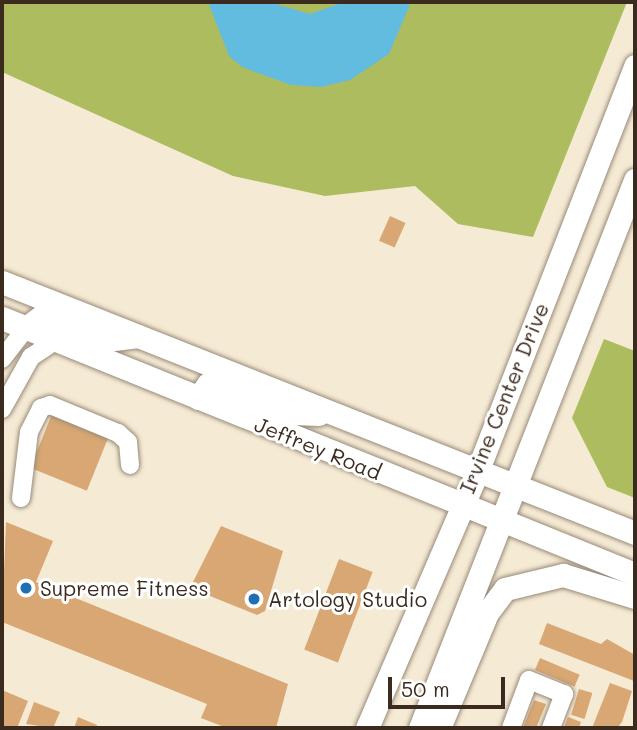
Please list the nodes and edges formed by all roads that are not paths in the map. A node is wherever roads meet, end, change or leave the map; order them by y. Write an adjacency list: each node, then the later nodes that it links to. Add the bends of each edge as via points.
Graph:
1 (635, 66): 13 (main road, Irvine Center Drive)
2 (635, 180): 14 (main road, Irvine Center Drive)
3 (2, 282): 6 (main road, Jeffrey Road)
4 (2, 318): 5 (main road, Jeffrey Road)
5 (26, 328): 6 (main road, via 43,316 106,340); 7 (main road, Jeffrey Road); 8 (street)
6 (141, 335): 11 (main road, Jeffrey Road)
7 (56, 340): 9 (main road, Jeffrey Road); 10 (street, via 31,357)
8 (2, 359)
9 (198, 398): 11 (main road, via 208,384 293,413); 16 (main road, Jeffrey Road)
10 (2, 409)
11 (340, 416): 13 (main road, Jeffrey Road)
12 (130, 465): 15 (street, via 128,442 118,433 50,404 41,408 29,432)
13 (477, 472): 14 (main road, Jeffrey Road); 16 (main road, Irvine Center Drive)
14 (514, 486): 17 (main road, Irvine Center Drive); 18 (main road, Jeffrey Road)
15 (21, 498)
16 (461, 506): 17 (main road, Jeffrey Road); 21 (main road, Irvine Center Drive)
17 (502, 520): 19 (main road, Jeffrey Road); 22 (main road, Irvine Center Drive)
18 (635, 533)
19 (635, 574)
20 (635, 597): 23 (main road, via 563,575 505,589 487,613)
21 (367, 728)
22 (420, 728)
23 (439, 728)
24 (510, 728): 25 (street, via 529,680 564,694)
25 (551, 728)

